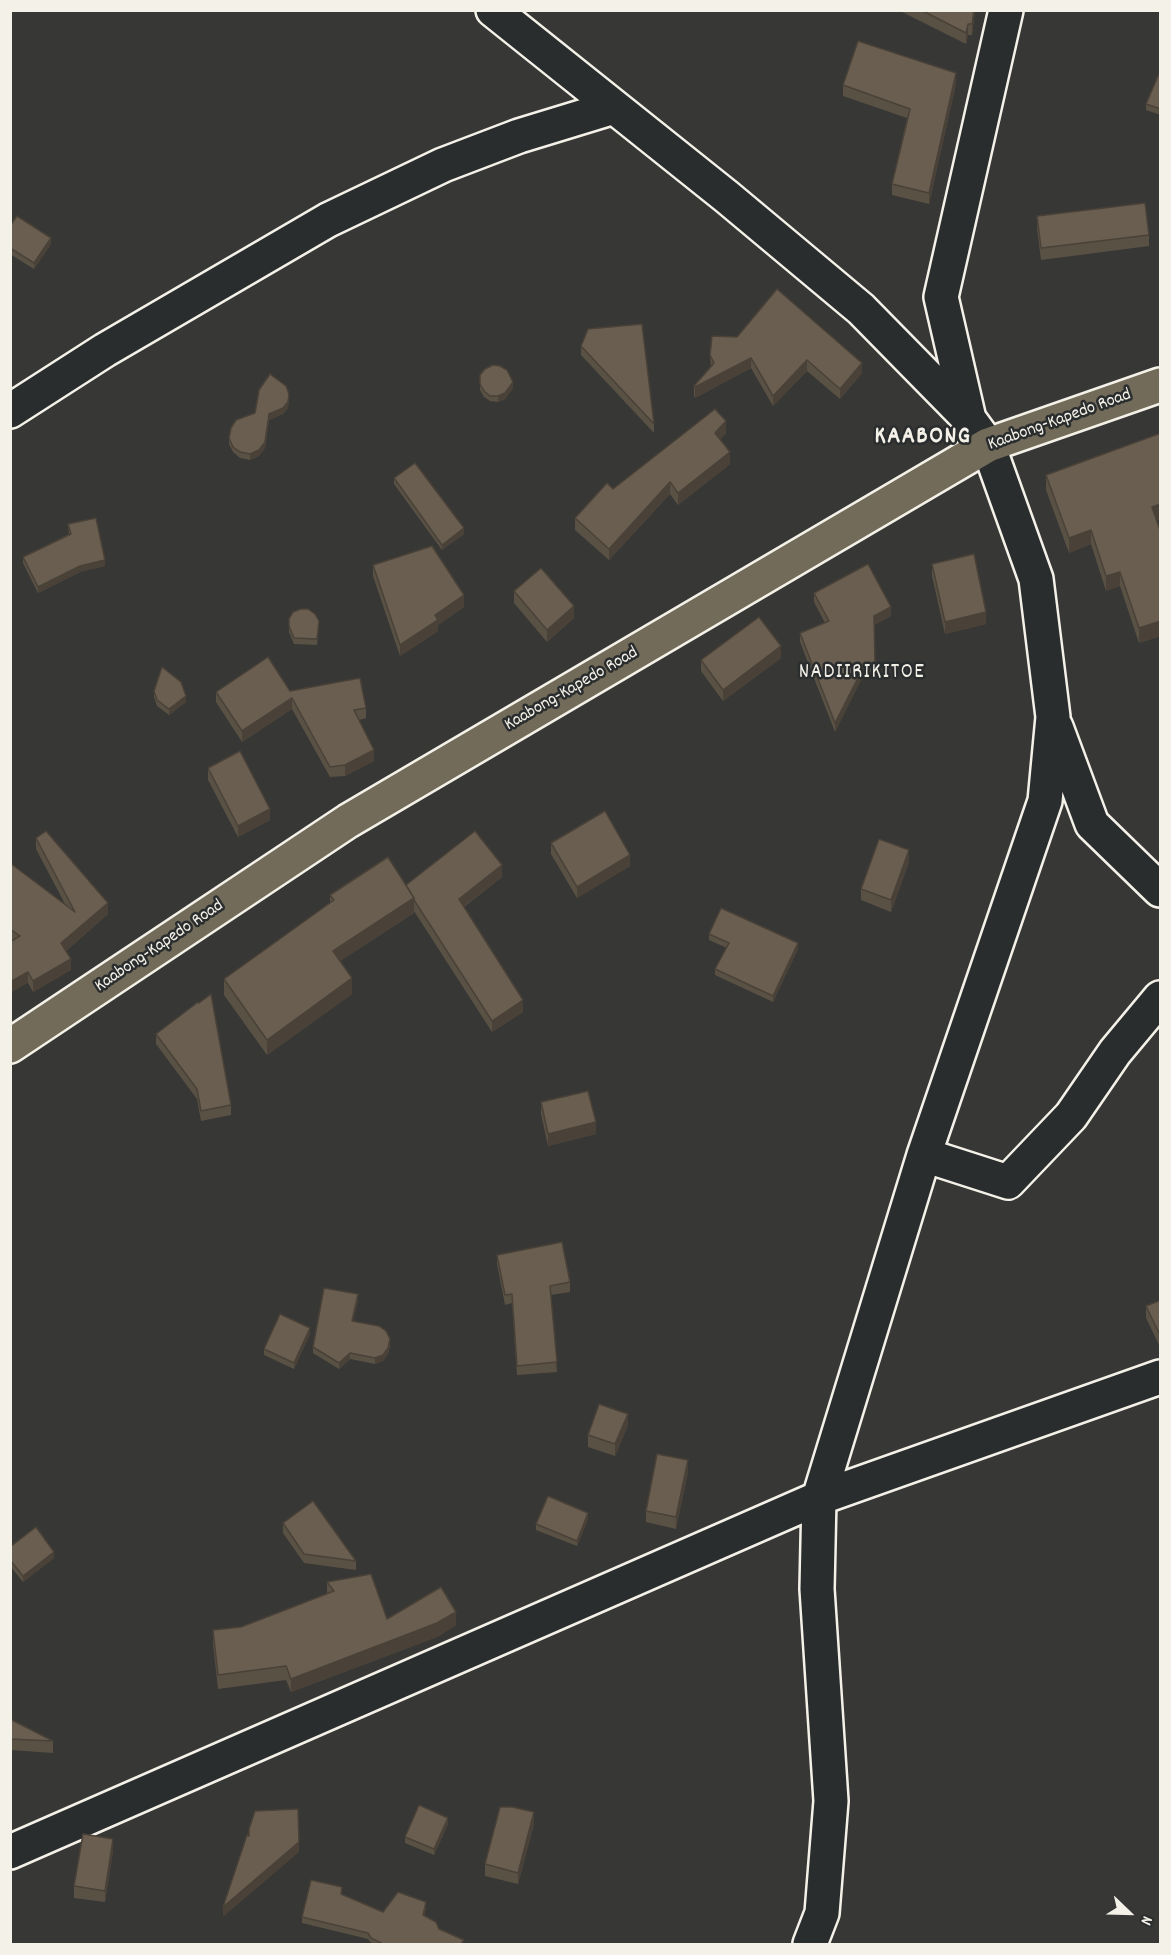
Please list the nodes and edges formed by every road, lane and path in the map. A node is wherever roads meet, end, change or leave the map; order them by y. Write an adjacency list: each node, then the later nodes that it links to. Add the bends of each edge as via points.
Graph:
1 (493, 10): 3 (street)
2 (1006, 10): 6 (street, via 941,297)
3 (614, 106): 5 (street, via 443,165 328,220 105,350); 6 (street, via 861,309)
4 (1161, 385): 7 (main road, Kaabong-Kapedo Road)
5 (10, 411)
6 (969, 418): 7 (street)
7 (988, 445): 8 (street, via 1036,579); 11 (main road, Kaabong-Kapedo Road, via 348,821)
8 (1053, 717): 9 (street, via 1092,825); 12 (street, via 1045,801)
9 (1161, 890)
10 (1161, 998): 12 (street, via 1115,1052 1071,1116 1008,1182)
11 (10, 1047)
12 (924, 1155): 14 (street)
13 (1161, 1377): 14 (street)
14 (819, 1498): 15 (street); 16 (street, via 818,1589 831,1801 822,1912)
15 (10, 1852)
16 (810, 1944)

